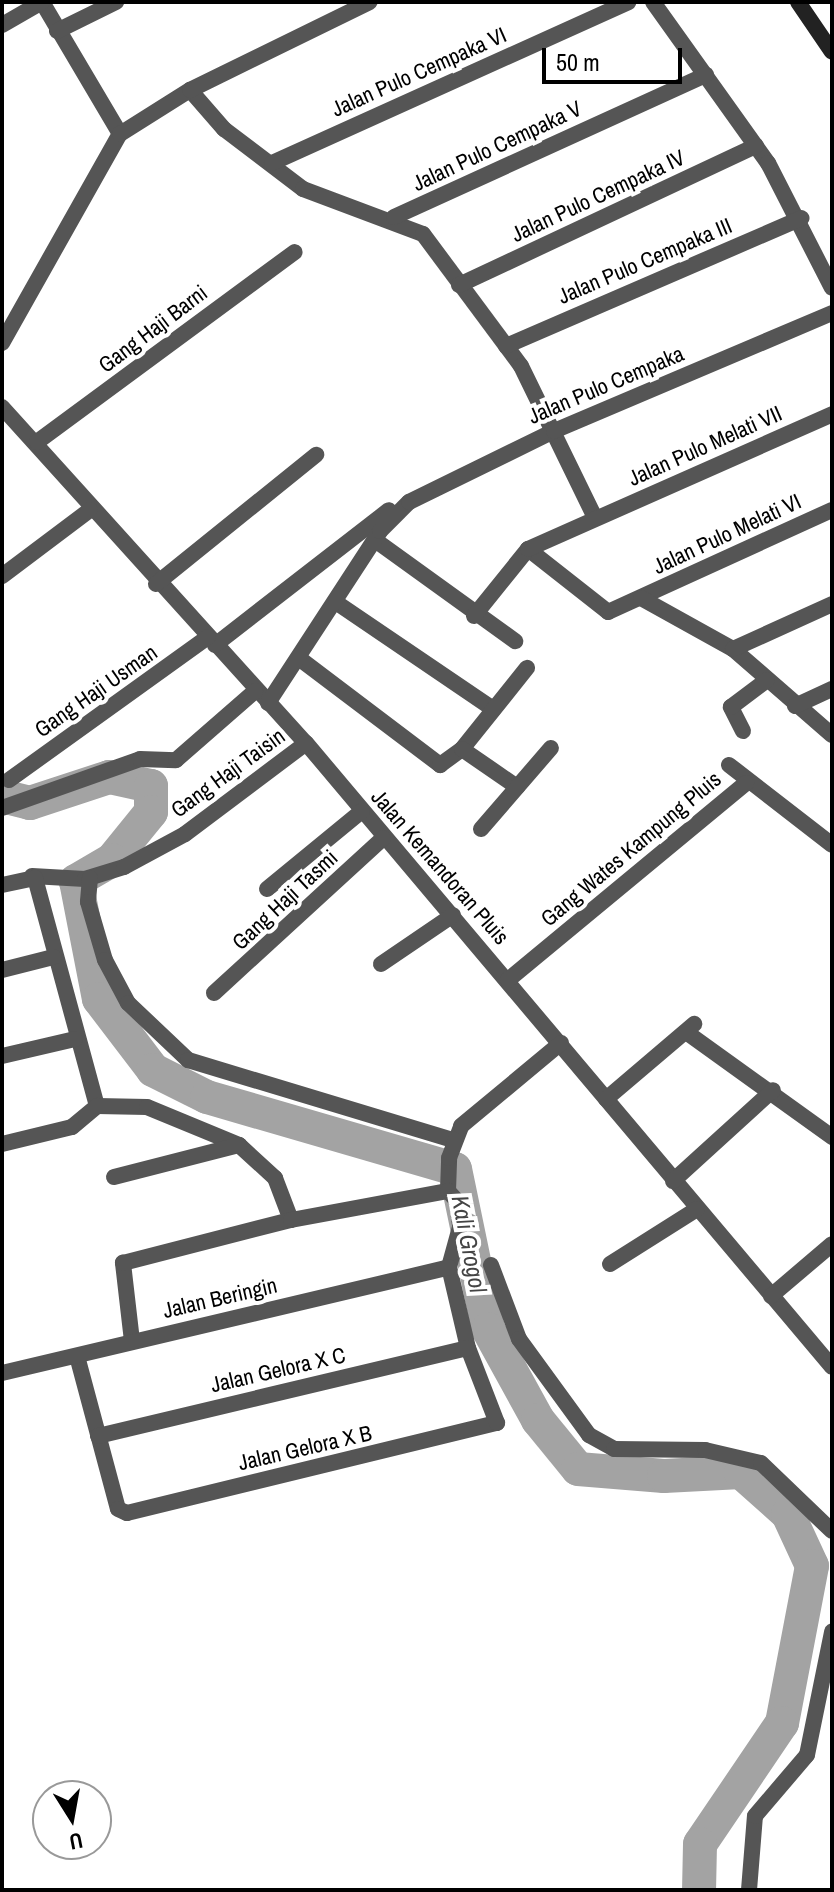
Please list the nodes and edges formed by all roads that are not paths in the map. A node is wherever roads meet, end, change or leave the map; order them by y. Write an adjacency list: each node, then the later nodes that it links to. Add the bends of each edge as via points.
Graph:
1 (42, 2): 7 (street); 8 (street)
2 (116, 2): 8 (street)
3 (370, 2): 11 (street)
4 (628, 2): 14 (street, Jalan Pulo Cempaka VI)
5 (653, 2): 10 (street)
6 (798, 2): 9 (street)
7 (2, 25)
8 (57, 31): 12 (street)
9 (832, 52)
10 (706, 75): 13 (street); 15 (street, Jalan Pulo Cempaka V)
11 (190, 90): 12 (street); 14 (street, via 224,129)
12 (120, 134): 21 (street)
13 (756, 146): 16 (street); 18 (street, Jalan Pulo Cempaka IV)
14 (272, 163): 15 (street, via 316,197)
15 (394, 217): 18 (street, via 423,234)
16 (802, 218): 19 (street); 22 (street, Jalan Pulo Cempaka III)
17 (295, 252): 26 (street, Gang Haji Barni)
18 (459, 285): 22 (street)
19 (832, 288)
20 (832, 313): 25 (street, Jalan Pulo Cempaka)
21 (2, 343)
22 (506, 346): 25 (street)
23 (2, 407): 26 (street, Jalan Kemandoran Pluis)
24 (832, 414): 31 (street, Jalan Pulo Melati VII)
25 (554, 431): 28 (street, Jalan Pulo Cempaka); 31 (street)
26 (37, 442): 29 (street, Jalan Kemandoran Pluis)
27 (316, 455): 35 (street)
28 (402, 507): 32 (street, Jalan Pulo Cempaka); 40 (street, Jalan Pulo Cempaka)
29 (90, 510): 34 (street); 35 (street, Jalan Kemandoran Pluis)
30 (832, 510): 36 (street, Jalan Pulo Melati VI)
31 (595, 518): 33 (street, Jalan Pulo Melati VII)
32 (375, 540): 37 (street, Jalan Pulo Cempaka); 39 (street)
33 (528, 549): 36 (street, Jalan Pulo Melati VI, via 602,611); 39 (street)
34 (2, 576)
35 (156, 584): 40 (street, Jalan Kemandoran Pluis)
36 (641, 598): 42 (street)
37 (337, 603): 43 (street, Jalan Pulo Cempaka); 50 (street)
38 (832, 604): 42 (street)
39 (474, 616): 41 (street)
40 (211, 641): 47 (street, Jalan Kemandoran Pluis); 59 (street, Gang Haji Usman)
41 (515, 641)
42 (733, 649): 45 (street)
43 (300, 659): 48 (street, Jalan Pulo Cempaka); 57 (street, via 432,762 447,764)
44 (527, 668): 50 (street)
45 (767, 680): 49 (street); 53 (street, via 731,707)
46 (832, 689): 49 (street)
47 (255, 691): 48 (street, Jalan Kemandoran Pluis); 62 (street, via 176,760 140,759)
48 (268, 703): 55 (street, Jalan Kemandoran Pluis)
49 (795, 706): 52 (street)
50 (493, 709): 57 (street)
51 (832, 713): 52 (street)
52 (814, 720): 54 (street)
53 (743, 731)
54 (832, 735)
55 (306, 743): 63 (street, Jalan Kemandoran Pluis); 68 (street, Gang Haji Taisin, via 185,834)
56 (551, 748): 61 (street)
57 (462, 749): 61 (street)
58 (729, 765): 60 (street, Gang Wates Kampung Pluis)
59 (9, 780)
60 (746, 783): 66 (street, Gang Wates Kampung Pluis); 75 (street, Gang Wates Kampung Pluis)
61 (517, 787): 64 (street)
62 (6, 807)
63 (362, 811): 65 (street, Jalan Kemandoran Pluis); 70 (street)
64 (481, 829)
65 (383, 838): 71 (street, Jalan Kemandoran Pluis); 76 (street, Gang Haji Tasmi)
66 (832, 845)
67 (32, 876): 68 (street); 69 (street); 72 (street)
68 (82, 878): 84 (street, via 105,960 128,1003 188,1060)
69 (2, 885)
70 (267, 889)
71 (453, 915): 73 (street); 75 (street, Jalan Kemandoran Pluis)
72 (53, 957): 74 (street); 77 (street)
73 (381, 964)
74 (2, 970)
75 (508, 980): 78 (street, Jalan Kemandoran Pluis)
76 (214, 993)
77 (75, 1039): 79 (street); 82 (street)
78 (561, 1043): 81 (street, Jalan Kemandoran Pluis); 84 (street, via 473,1112)
79 (2, 1056)
80 (773, 1090): 81 (street, via 690,1028); 83 (street); 88 (street)
81 (606, 1099): 88 (street, Jalan Kemandoran Pluis)
82 (97, 1106): 85 (street, via 72,1127); 86 (street, via 147,1107)
83 (832, 1137)
84 (453, 1140): 89 (street)
85 (2, 1144)
86 (239, 1145): 87 (street); 91 (street, via 275,1178)
87 (114, 1177)
88 (673, 1181): 90 (street, Jalan Kemandoran Pluis)
89 (448, 1191): 91 (street); 95 (street, via 457,1201 460,1227)
90 (697, 1209): 93 (street); 96 (street, Jalan Kemandoran Pluis)
91 (291, 1220): 97 (street, via 123,1263)
92 (832, 1244): 96 (street)
93 (610, 1264)
94 (491, 1265): 103 (street, via 519,1339 589,1435 614,1449 705,1450 761,1463)
95 (449, 1267): 97 (street, Jalan Beringin); 98 (street, Jalan Gelora X B)
96 (771, 1296): 100 (street, Jalan Kemandoran Pluis)
97 (132, 1341): 99 (street, Jalan Beringin)
98 (468, 1348): 102 (street, Jalan Gelora X C); 102 (street, Jalan Gelora X B, via 499,1418 492,1426 157,1506 120,1512)
99 (77, 1356): 101 (street, Jalan Beringin); 102 (street, Jalan Gelora X B)
100 (832, 1367)
101 (2, 1373)
102 (98, 1436)
103 (832, 1531)
104 (832, 1632): 105 (street, via 807,1755 755,1816)
105 (749, 1890)

